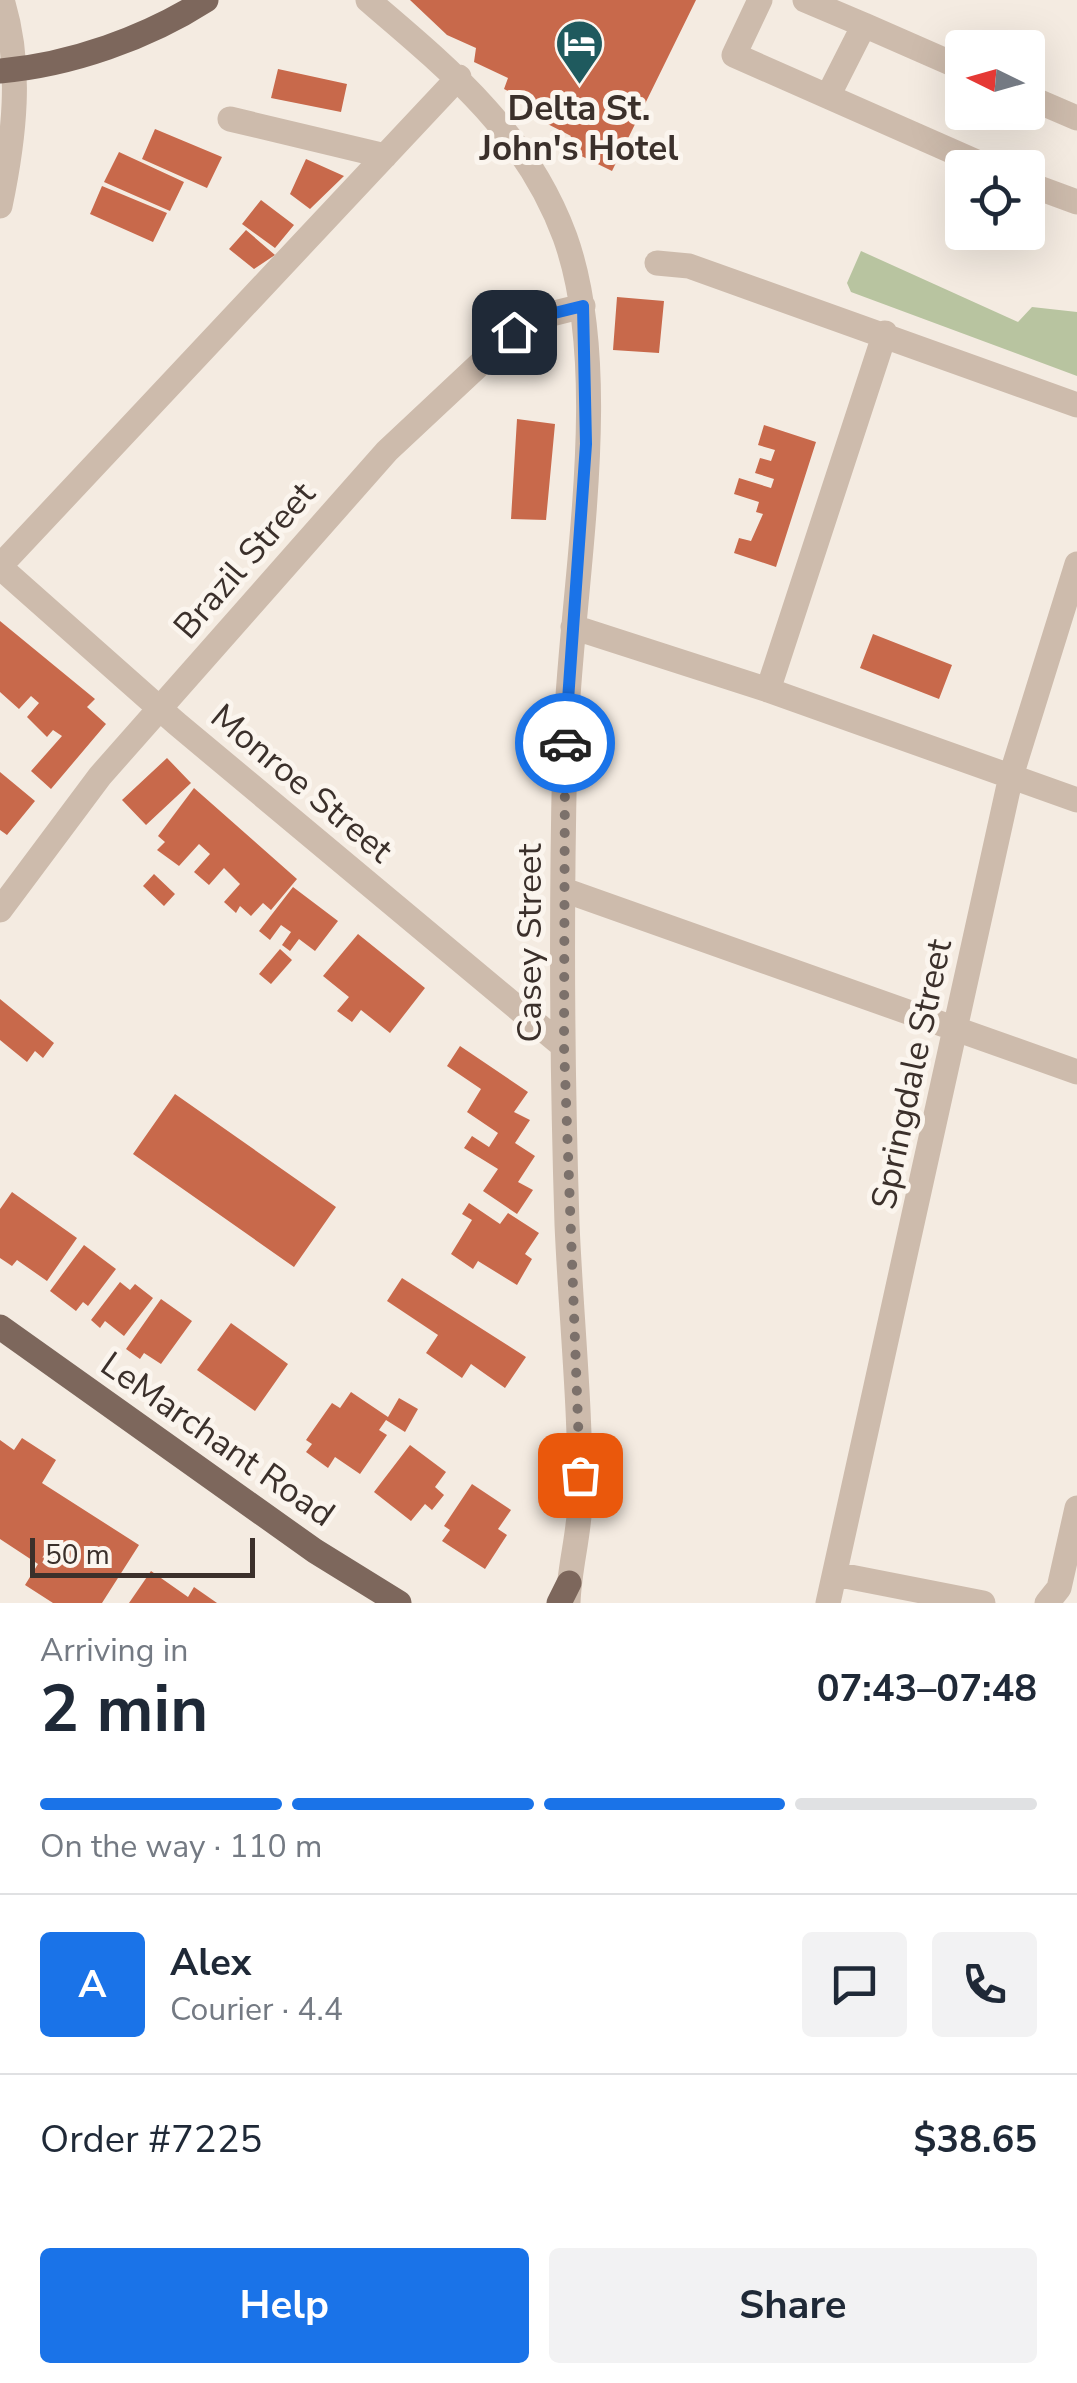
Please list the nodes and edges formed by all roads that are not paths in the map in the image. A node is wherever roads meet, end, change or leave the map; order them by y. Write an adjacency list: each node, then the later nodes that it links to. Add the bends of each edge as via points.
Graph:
1 (2, 0): 8 (street)
2 (206, 0): 8 (main road, via 156,29)
3 (368, 0): 9 (street, Casey Street)
4 (760, 0): 10 (street, via 734,54)
5 (806, 0): 6 (street)
6 (864, 25): 7 (street); 10 (street)
7 (945, 61)
8 (7, 70): 17 (street, via 13,136)
9 (458, 77): 15 (street); 20 (street, Casey Street, via 504,125 538,177 566,240)
10 (828, 96): 14 (street)
11 (1045, 104): 13 (street)
12 (230, 118): 15 (street)
13 (1077, 118)
14 (950, 150)
15 (384, 156): 24 (street)
16 (1045, 190): 18 (street)
17 (1, 194)
18 (1077, 202)
19 (658, 263): 21 (street, via 689,266)
20 (583, 306): 25 (street, Casey Street, via 586,444); 27 (street, Brazil Street, via 534,318 428,412)
21 (886, 334): 22 (street); 26 (street)
22 (1077, 405)
23 (1077, 564): 28 (street, Springdale Street)
24 (0, 566): 27 (street, Monroe Street)
25 (573, 628): 26 (street); 30 (street, Casey Street)
26 (768, 690): 28 (street)
27 (159, 709): 31 (street, Brazil Street); 33 (street, Monroe Street)
28 (1011, 776): 29 (street); 32 (street, Springdale Street)
29 (1077, 800)
30 (564, 890): 32 (street); 33 (street, Casey Street)
31 (0, 910)
32 (957, 1030): 34 (street); 37 (street, Springdale Street)
33 (564, 1046): 38 (street, Casey Street, via 580,1408 580,1509)
34 (1077, 1072)
35 (0, 1327): 39 (main road, LeMarchant Road, via 315,1551)
36 (1077, 1508): 42 (street, via 1059,1588)
37 (835, 1574): 40 (street, Springdale Street); 41 (street)
38 (565, 1596)
39 (399, 1603)
40 (828, 1603)
41 (983, 1603)
42 (1046, 1603)

